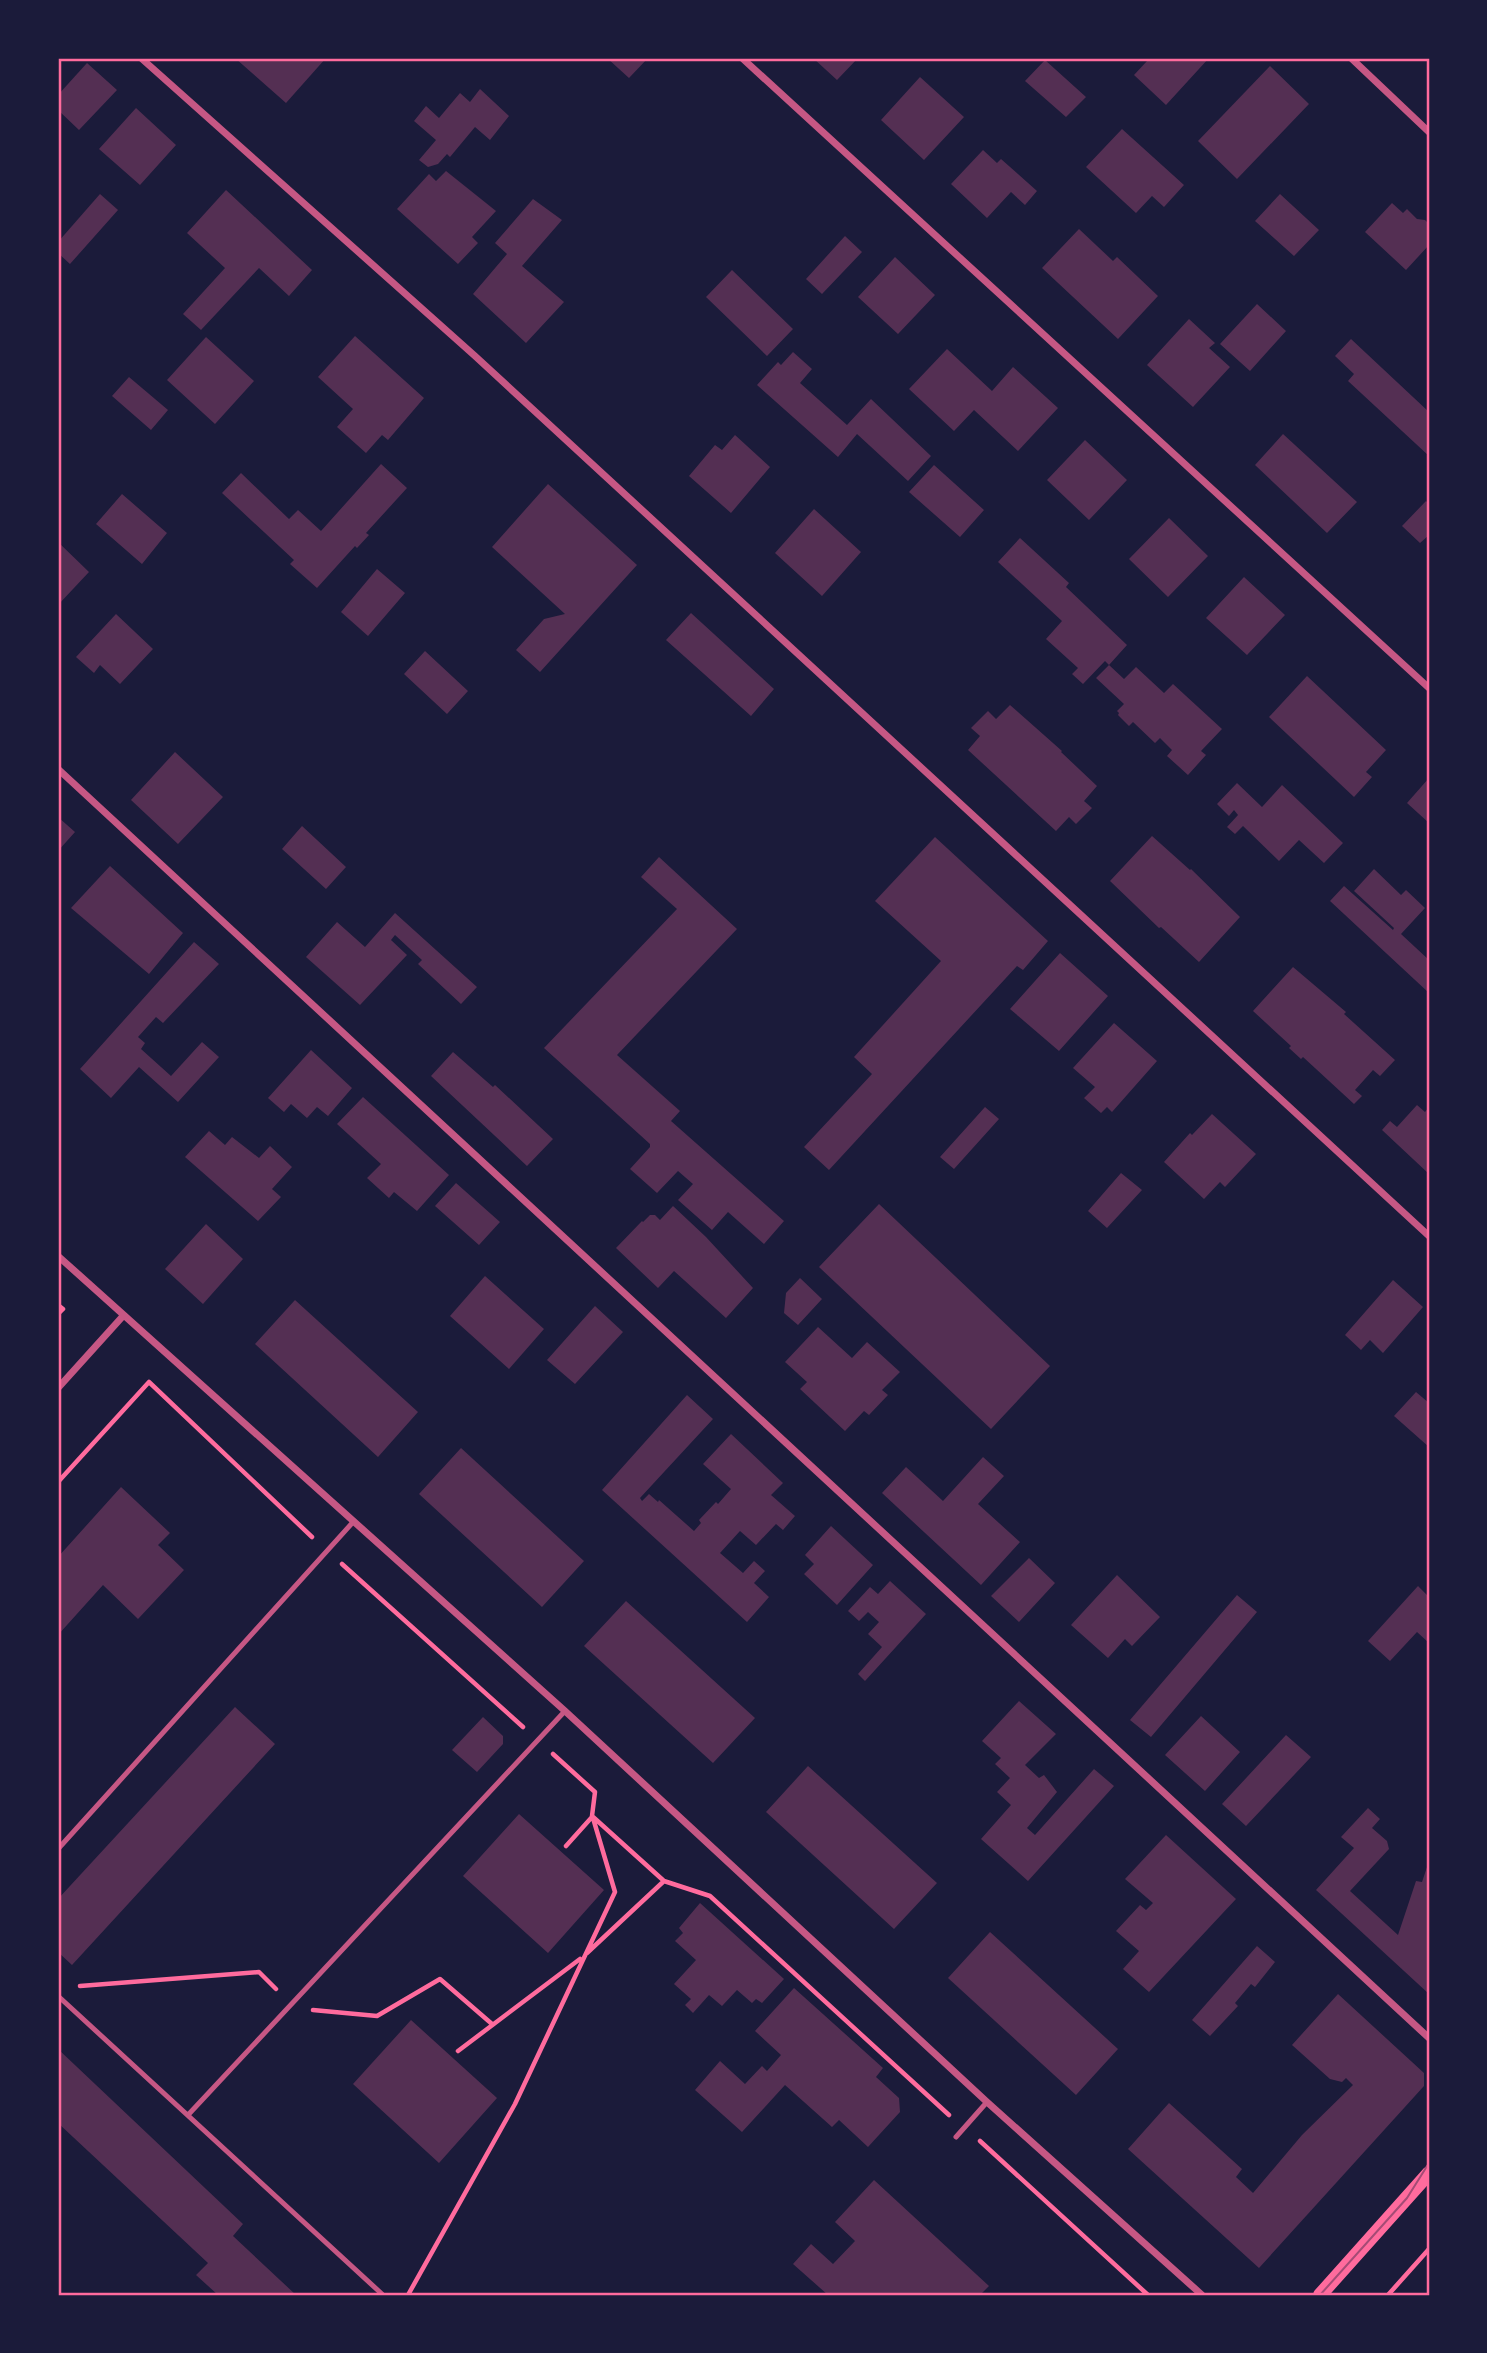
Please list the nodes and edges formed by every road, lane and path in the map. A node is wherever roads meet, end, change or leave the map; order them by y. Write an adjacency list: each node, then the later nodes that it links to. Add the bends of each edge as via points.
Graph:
1 (141, 58): 7 (street, via 475,356)
2 (742, 58): 5 (street)
3 (1351, 58): 4 (street)
4 (1429, 132)
5 (1429, 688)
6 (58, 769): 27 (street)
7 (1429, 1236)
8 (58, 1256): 11 (street)
9 (58, 1305): 10 (path, via 63,1309)
10 (58, 1314)
11 (123, 1316): 12 (street); 14 (street)
12 (58, 1388)
13 (58, 1482): 15 (path, via 149,1382)
14 (354, 1521): 15 (lane); 16 (street)
15 (327, 1552): 17 (path); 20 (lane)
16 (565, 1710): 17 (lane); 29 (street)
17 (537, 1740): 18 (path, via 595,1792); 25 (lane)
18 (592, 1816): 19 (path); 21 (path); 22 (path, via 615,1892)
19 (566, 1846)
20 (58, 1849)
21 (664, 1881): 22 (path); 31 (path, via 710,1896)
22 (583, 1957): 26 (path); 36 (path, via 515,2104)
23 (71, 1987): 25 (path, via 259,1972)
24 (58, 1996): 30 (lane)
25 (292, 2004): 26 (path, via 377,2016 440,1979); 30 (lane)
26 (492, 2024): 28 (path)
27 (1429, 2038)
28 (458, 2051)
29 (987, 2102): 31 (lane); 38 (street)
30 (188, 2115): 35 (lane)
31 (964, 2128): 32 (lane); 37 (path)
32 (956, 2137)
33 (1429, 2173): 39 (main road)
34 (1429, 2249): 40 (path)
35 (383, 2295)
36 (408, 2295)
37 (1148, 2295)
38 (1202, 2295)
39 (1321, 2295)
40 (1388, 2295)

